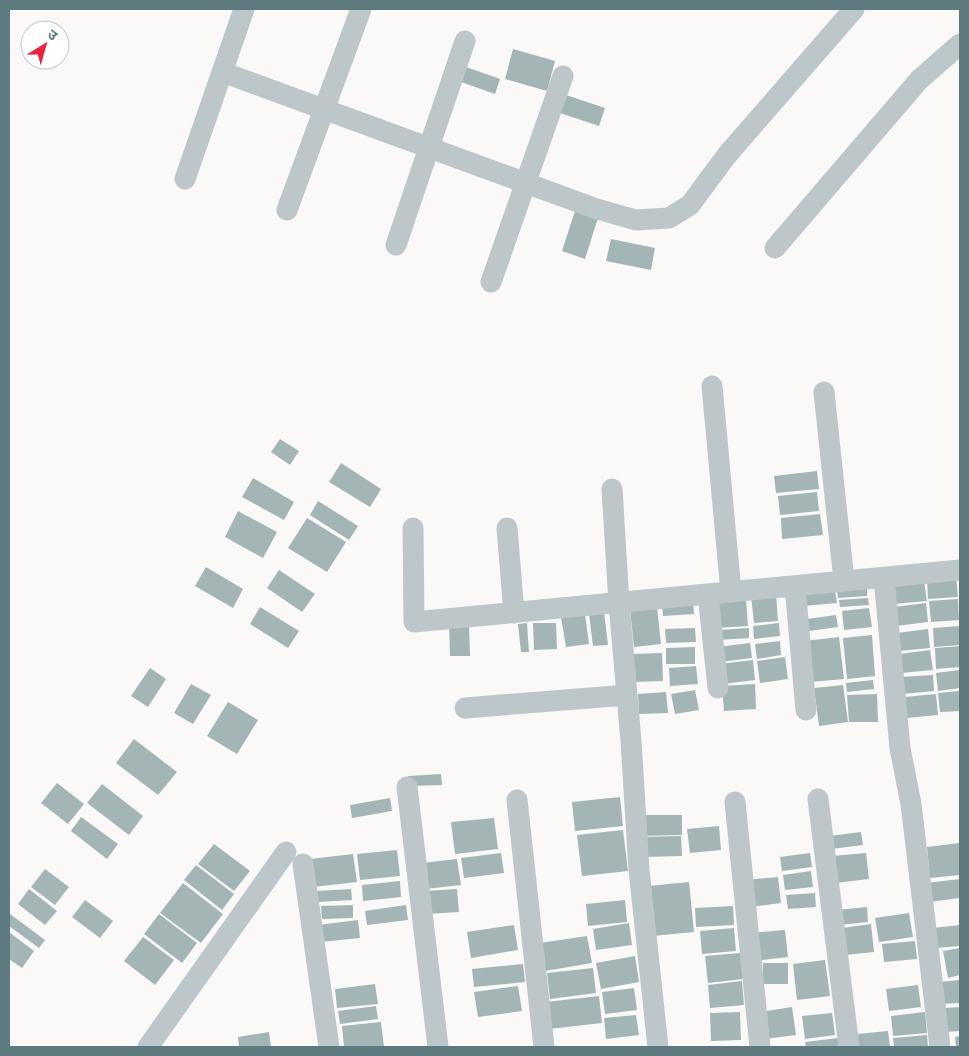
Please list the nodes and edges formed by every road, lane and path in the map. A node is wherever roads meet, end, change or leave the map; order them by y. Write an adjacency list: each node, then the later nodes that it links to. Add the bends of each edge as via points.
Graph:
1 (244, 9): 6 (street)
2 (361, 9): 8 (street)
3 (854, 9): 11 (street, via 727,155 690,205 669,218 636,220)
4 (464, 41): 9 (street)
5 (960, 44): 14 (street, via 919,80)
6 (222, 72): 8 (street); 10 (street)
7 (563, 76): 11 (street)
8 (324, 109): 9 (street); 12 (street)
9 (428, 148): 11 (street); 13 (street)
10 (185, 179)
11 (526, 183): 15 (street)
12 (287, 210)
13 (396, 246)
14 (775, 248)
15 (491, 282)
16 (712, 386): 25 (street)
17 (824, 392): 23 (street)
18 (612, 489): 27 (street)
19 (413, 528): 28 (street, via 414,622)
20 (507, 528): 28 (street)
21 (960, 570): 22 (street)
22 (884, 578): 23 (street); 46 (street, via 900,748 911,804)
23 (844, 581): 24 (street)
24 (795, 586): 25 (street); 32 (street)
25 (731, 592): 26 (street)
26 (708, 594): 27 (street); 29 (street)
27 (619, 603): 28 (street); 30 (street)
28 (514, 613)
29 (718, 688)
30 (627, 695): 31 (street); 43 (street)
31 (465, 708)
32 (806, 710)
33 (407, 787): 41 (street)
34 (818, 799): 45 (street)
35 (517, 800): 42 (street)
36 (735, 802): 44 (street)
37 (286, 852): 39 (street)
38 (303, 864): 40 (street)
39 (148, 1047)
40 (329, 1047)
41 (438, 1047)
42 (544, 1047)
43 (658, 1047)
44 (760, 1047)
45 (849, 1047)
46 (940, 1047)

